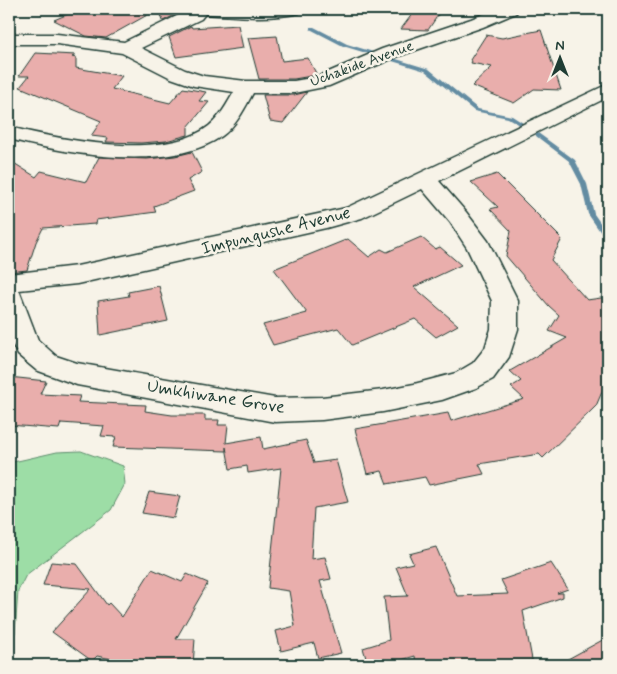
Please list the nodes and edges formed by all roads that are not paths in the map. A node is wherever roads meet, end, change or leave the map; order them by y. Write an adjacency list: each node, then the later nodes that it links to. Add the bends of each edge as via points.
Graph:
1 (201, 9): 2 (street, via 258,12); 5 (street)
2 (293, 9)
3 (510, 9): 6 (street, Uchakide Avenue, via 389,53 322,82 294,87)
4 (9, 39): 5 (street, via 51,39)
5 (126, 48): 6 (street, Uchakide Avenue, via 178,74 219,85)
6 (246, 87): 8 (street, via 231,114 215,131 196,142 178,146 141,150 76,148)
7 (608, 90): 9 (street, Impungushe Avenue)
8 (13, 134)
9 (425, 180): 10 (street, Impungushe Avenue, via 354,213 326,222 77,276); 11 (street, Umkhiwane Grove, via 479,247 505,301 506,311 506,325 498,349 483,371 438,388 346,406 274,410 62,371 47,364 20,338)
10 (9, 283)
11 (9, 295)

